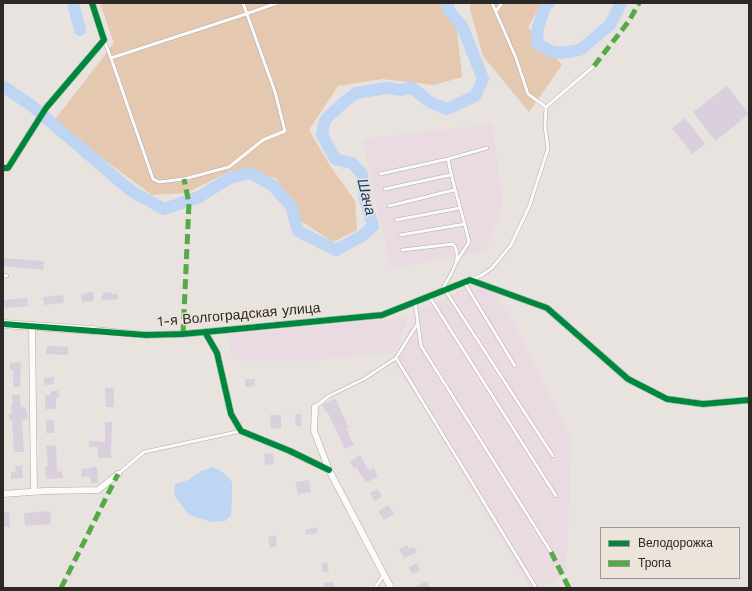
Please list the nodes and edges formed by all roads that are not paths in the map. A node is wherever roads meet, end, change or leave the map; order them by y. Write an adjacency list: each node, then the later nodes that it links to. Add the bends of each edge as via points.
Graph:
1 (92, 3): 8 (street)
2 (243, 3): 7 (lane)
3 (277, 3): 7 (lane)
4 (492, 3): 6 (lane)
5 (502, 3): 6 (lane)
6 (496, 11): 11 (lane, via 528,94)
7 (246, 14): 9 (lane); 9 (lane, via 275,92 285,131 264,140 229,166 184,179 159,182 153,179)
8 (104, 40): 9 (lane); 14 (street, via 46,108 8,168)
9 (111, 58)
10 (594, 66): 11 (lane)
11 (546, 108): 26 (lane, via 548,149 529,206 511,245 492,268)
12 (487, 148): 13 (lane)
13 (448, 159): 15 (lane); 16 (lane)
14 (3, 168)
15 (380, 174)
16 (450, 175): 17 (lane); 18 (lane)
17 (385, 189)
18 (454, 190): 19 (lane); 20 (lane)
19 (389, 206)
20 (460, 208): 21 (lane); 22 (lane)
21 (396, 220)
22 (465, 224): 23 (lane); 25 (lane, via 469,242)
23 (400, 235)
24 (402, 250): 25 (lane, via 453,244 456,247)
25 (457, 261): 28 (lane)
26 (470, 280): 27 (street, 1-я Волгоградская улица); 38 (street, via 547,308 628,379 667,399 703,404)
27 (464, 282): 28 (street, 1-я Волгоградская улица); 37 (lane)
28 (443, 291): 29 (street, 1-я Волгоградская улица); 41 (lane)
29 (429, 296): 30 (street, 1-я Волгоградская улица); 46 (lane)
30 (415, 302): 31 (lane); 35 (street, 1-я Волгоградская улица, via 382,315)
31 (418, 323): 36 (lane); 47 (lane, via 421,346)
32 (3, 324): 33 (street, 1-я Волгоградская улица)
33 (32, 326): 34 (street, 1-я Волгоградская улица); 44 (street)
34 (93, 330): 35 (street, 1-я Волгоградская улица, via 146,335)
35 (205, 332): 40 (street, via 216,353 231,414)
36 (396, 358): 39 (lane, via 364,379 329,396); 49 (lane)
37 (515, 366)
38 (749, 400)
39 (315, 407): 42 (street, via 314,431)
40 (241, 431): 42 (street); 43 (lane, via 144,452)
41 (553, 456)
42 (330, 470): 48 (street)
43 (118, 474): 44 (street, via 98,490)
44 (34, 491): 45 (street)
45 (3, 494)
46 (556, 496)
47 (551, 552)
48 (384, 574): 50 (lane); 51 (street)
49 (535, 586)
50 (375, 588)
51 (391, 588)

